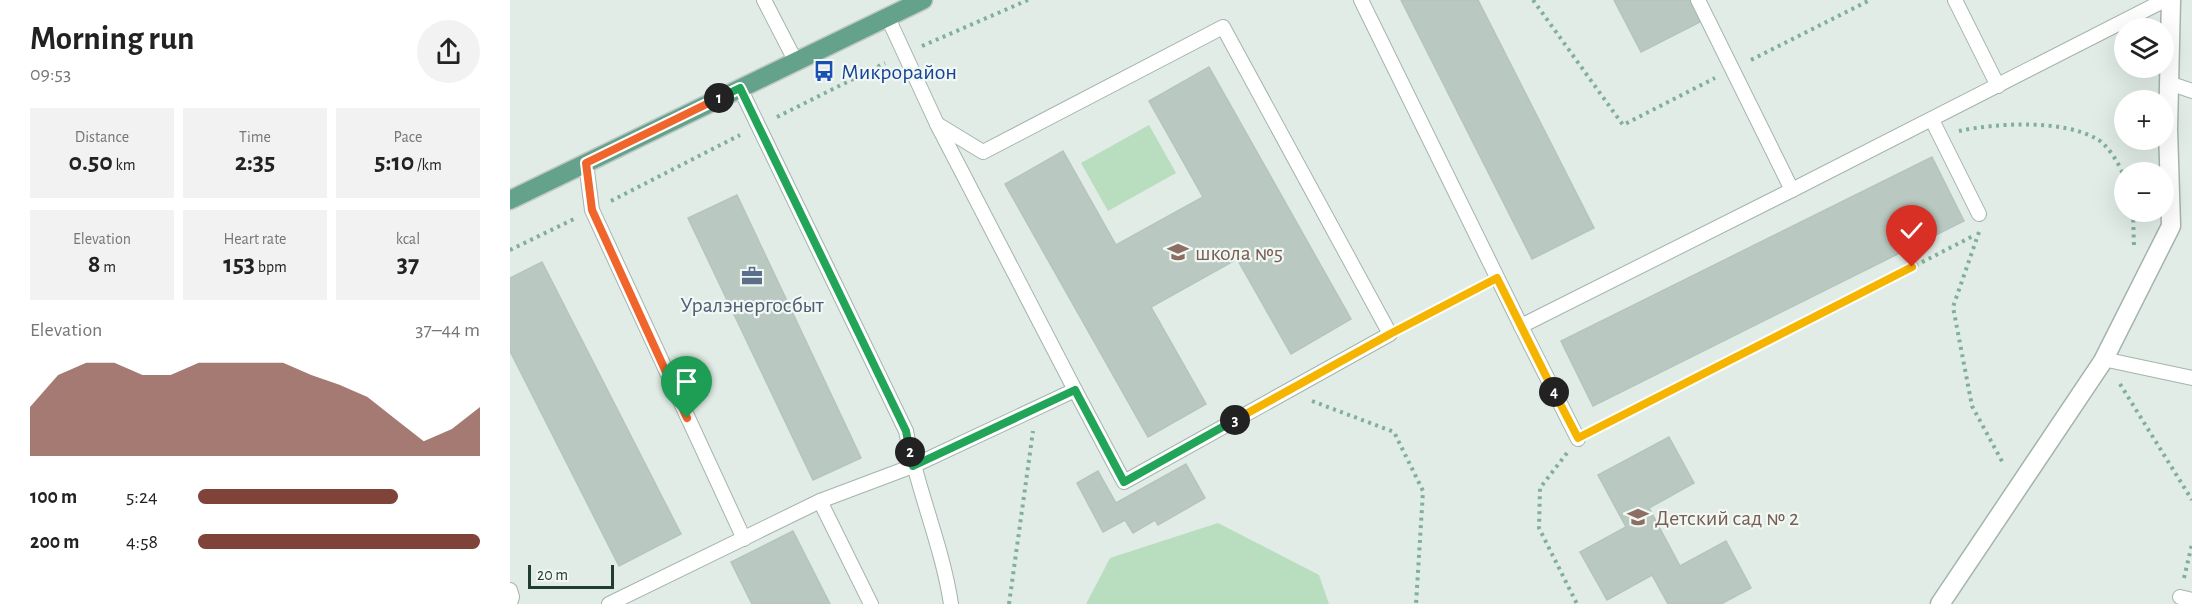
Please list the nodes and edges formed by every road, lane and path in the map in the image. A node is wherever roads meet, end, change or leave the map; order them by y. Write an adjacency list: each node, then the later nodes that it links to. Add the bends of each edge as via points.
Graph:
1 (764, 0): 11 (lane)
2 (923, 0): 10 (main road)
3 (1361, 0): 26 (lane)
4 (1533, 0): 12 (path, via 1623,125)
5 (1698, 0): 12 (lane)
6 (1870, 0): 12 (path)
7 (1955, 0): 14 (lane)
8 (2164, 0): 14 (lane)
9 (2171, 0): 13 (street)
10 (888, 18): 11 (main road); 18 (lane)
11 (796, 62): 15 (main road)
12 (1732, 69): 21 (lane)
13 (2169, 83): 16 (lane); 29 (street, via 2171,226)
14 (1998, 86): 17 (lane)
15 (740, 88): 20 (main road); 35 (lane, via 906,431)
16 (2192, 91)
17 (1932, 120): 19 (path, via 1951,133 1981,127 2062,126 2098,140); 21 (lane); 23 (lane)
18 (937, 124): 28 (lane, via 983,152 1223,27); 31 (lane)
19 (2117, 162)
20 (586, 163): 22 (main road); 39 (lane, via 592,210)
21 (1792, 190): 27 (lane)
22 (510, 200)
23 (1979, 214)
24 (1979, 233): 34 (path)
25 (1974, 251): 36 (path, via 1953,307 1972,406)
26 (1497, 278): 27 (lane); 28 (path)
27 (1521, 326): 34 (lane)
28 (1390, 334): 32 (lane)
29 (2103, 359): 30 (lane); 36 (street); 37 (path)
30 (2192, 378)
31 (1075, 390): 32 (lane, via 1124,482); 33 (lane)
32 (1286, 391): 49 (path, via 1394,432 1424,491)
33 (1037, 407): 35 (lane); 48 (path)
34 (1578, 438): 50 (path, via 1540,488 1539,528)
35 (913, 466): 38 (lane); 47 (lane, via 947,577)
36 (2016, 488): 51 (street)
37 (2192, 500)
38 (820, 501): 39 (lane); 46 (lane)
39 (744, 539): 43 (lane)
40 (2192, 544): 42 (path)
41 (510, 590): 44 (lane)
42 (2186, 598)
43 (626, 601): 45 (lane)
44 (510, 603)
45 (609, 604)
46 (871, 604)
47 (951, 604)
48 (1009, 604)
49 (1416, 604)
50 (1577, 604)
51 (1940, 604)

